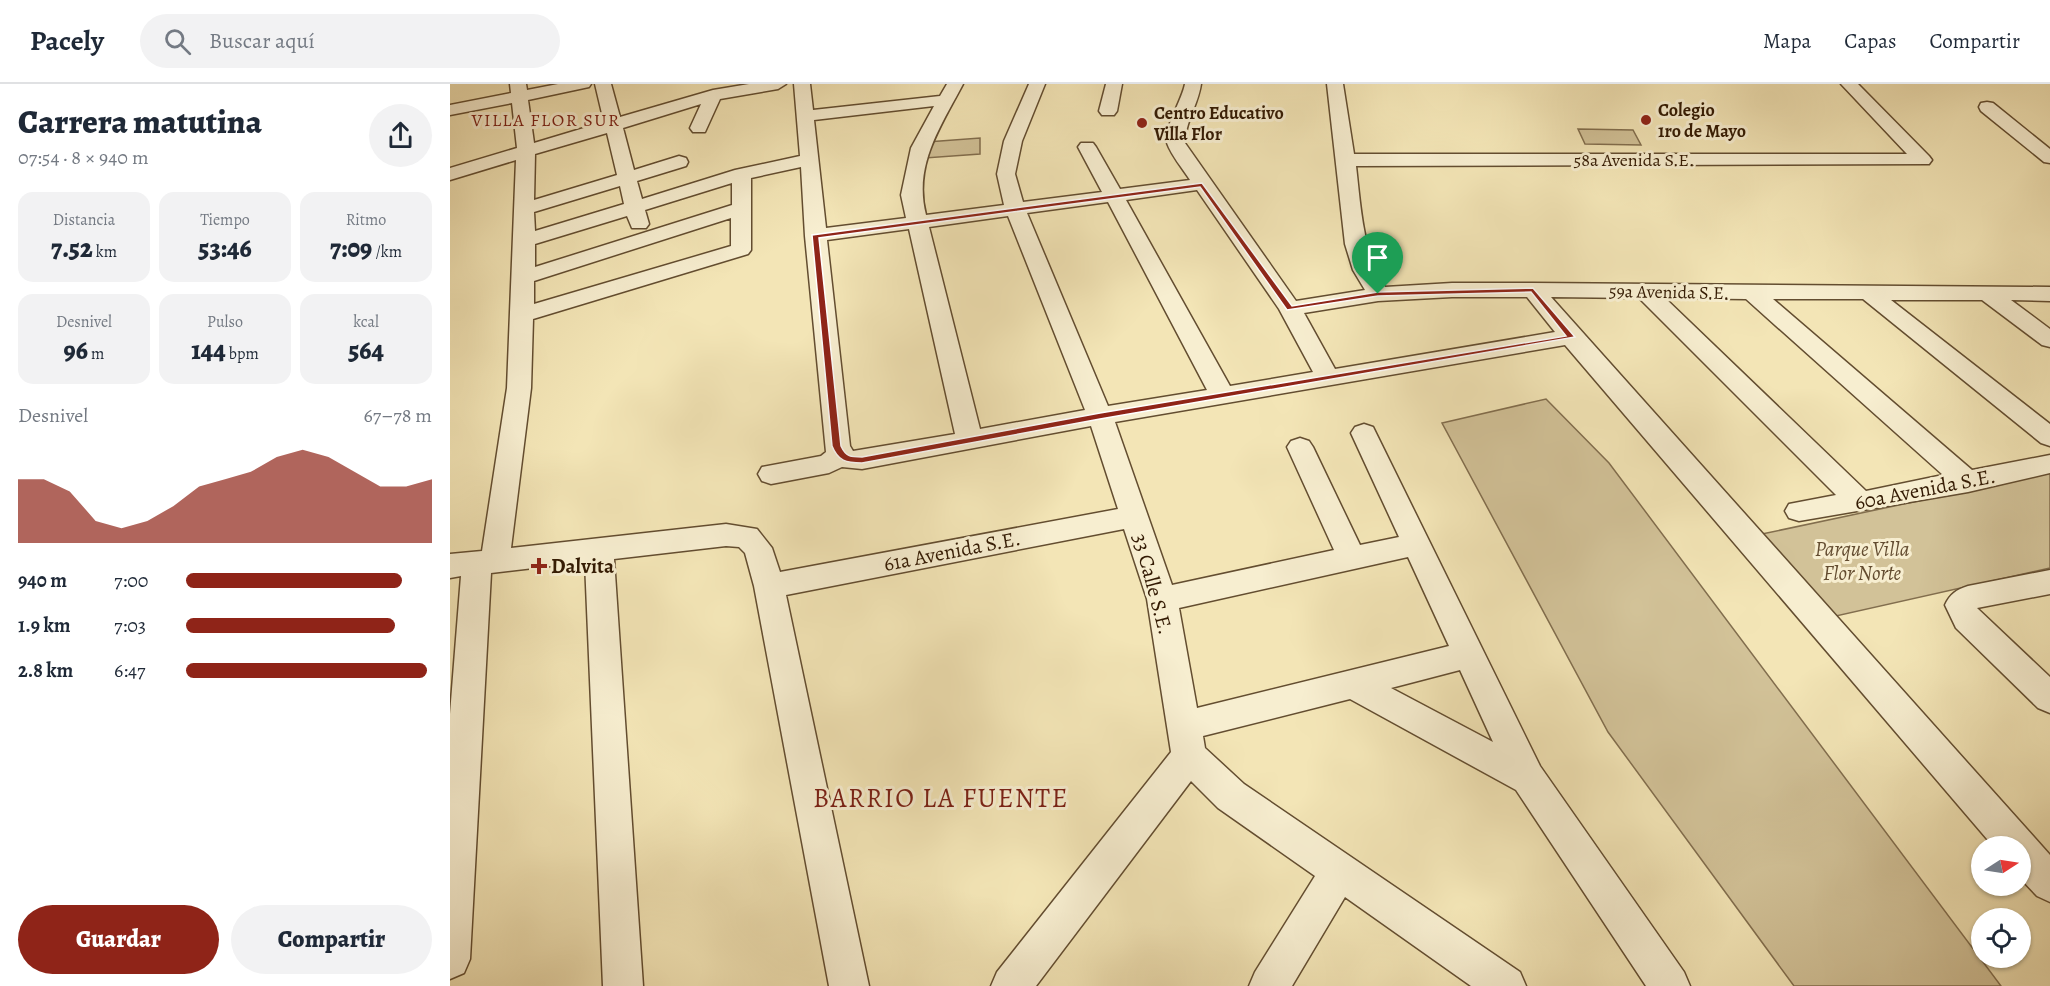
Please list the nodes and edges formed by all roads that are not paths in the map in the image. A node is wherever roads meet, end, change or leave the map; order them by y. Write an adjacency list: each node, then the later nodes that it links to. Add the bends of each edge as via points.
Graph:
1 (583, 84): 11 (street)
2 (603, 84): 19 (street)
3 (683, 84): 14 (street)
4 (778, 84): 13 (street)
5 (801, 84): 18 (street)
6 (1037, 84): 37 (street, 33 Calle S.E., via 1007,162 1006,174)
7 (1114, 84): 17 (street)
8 (1193, 84): 32 (street, via 1176,132 1176,143)
9 (1335, 84): 27 (street)
10 (1849, 84): 27 (street, 58a Avenida S.E., via 1923,160)
11 (519, 90): 16 (street); 24 (street)
12 (951, 92): 18 (street); 38 (street, via 920,148 911,195)
13 (713, 95): 14 (street); 20 (street)
14 (690, 102): 19 (street)
15 (1987, 108): 21 (street)
16 (450, 110)
17 (1108, 111)
18 (806, 116): 26 (street)
19 (613, 124): 24 (street); 31 (street)
20 (699, 128)
21 (2014, 130): 22 (street); 25 (street)
22 (2038, 130)
23 (1087, 147): 33 (street)
24 (526, 150): 29 (street); 36 (street)
25 (2050, 158)
26 (810, 159): 30 (street); 39 (street)
27 (1345, 160): 47 (street, via 1355,244)
28 (680, 162): 31 (street)
29 (450, 174)
30 (742, 174): 34 (street); 35 (street)
31 (626, 178): 34 (street); 36 (street)
32 (1202, 184): 33 (street); 51 (street)
33 (1116, 197): 37 (street); 56 (street)
34 (634, 207): 40 (street); 41 (street)
35 (742, 208): 40 (street); 42 (street, via 741,250)
36 (524, 209): 41 (street)
37 (1016, 211): 38 (street); 57 (street, 33 Calle S.E.)
38 (916, 223): 39 (street); 60 (street)
39 (815, 236): 62 (street)
40 (643, 239): 42 (street); 43 (street)
41 (525, 241): 43 (street)
42 (653, 275): 52 (street)
43 (523, 278): 52 (street)
44 (1533, 290): 45 (street, 59a Avenida S.E.); 47 (street, 59a Avenida S.E.); 53 (street)
45 (1646, 291): 46 (street, 59a Avenida S.E.); 66 (street)
46 (1753, 293): 48 (street, 59a Avenida S.E.); 65 (street)
47 (1378, 294): 51 (street, 59a Avenida S.E.)
48 (1870, 294): 49 (street, 59a Avenida S.E.); 59 (street)
49 (1988, 294): 50 (street, 59a Avenida S.E.); 54 (street)
50 (2050, 294)
51 (1290, 309): 55 (street)
52 (522, 315): 72 (street, via 519,388)
53 (1571, 337): 55 (street); 81 (street)
54 (2050, 340)
55 (1330, 379): 56 (street)
56 (1223, 396): 57 (street)
57 (1100, 416): 60 (street); 68 (street, 33 Calle S.E.)
58 (1364, 433): 69 (street)
59 (2050, 437)
60 (969, 439): 62 (street, via 862,460)
61 (1300, 447): 71 (street)
62 (840, 455): 64 (street, via 829,464)
63 (2050, 464): 65 (street, 60a Avenida S.E.)
64 (771, 474)
65 (1968, 482): 66 (street, 60a Avenida S.E.)
66 (1860, 502): 67 (street, 60a Avenida S.E.)
67 (1799, 512)
68 (1135, 516): 74 (street, 61a Avenida S.E.); 75 (street, 33 Calle S.E.)
69 (1416, 543): 71 (street); 76 (street)
70 (599, 550): 72 (street); 74 (street, via 726,535 747,537 758,548); 86 (street)
71 (1352, 558): 75 (street)
72 (474, 564): 85 (street)
73 (2050, 582): 78 (street, via 1968,598 1960,605 1967,618)
74 (769, 586): 87 (street)
75 (1162, 599): 79 (street, 33 Calle S.E.)
76 (1470, 654): 77 (street); 80 (street)
77 (1353, 684): 79 (street); 80 (street)
78 (2050, 698)
79 (1186, 741): 83 (street, via 1231,796); 88 (street)
80 (1528, 778): 91 (street)
81 (2008, 836)
82 (2031, 862): 84 (street)
83 (1340, 872): 89 (street); 90 (street)
84 (2050, 883)
85 (450, 959)
86 (623, 986)
87 (849, 986)
88 (1011, 986)
89 (1269, 986)
90 (1506, 986)
91 (1670, 986)

